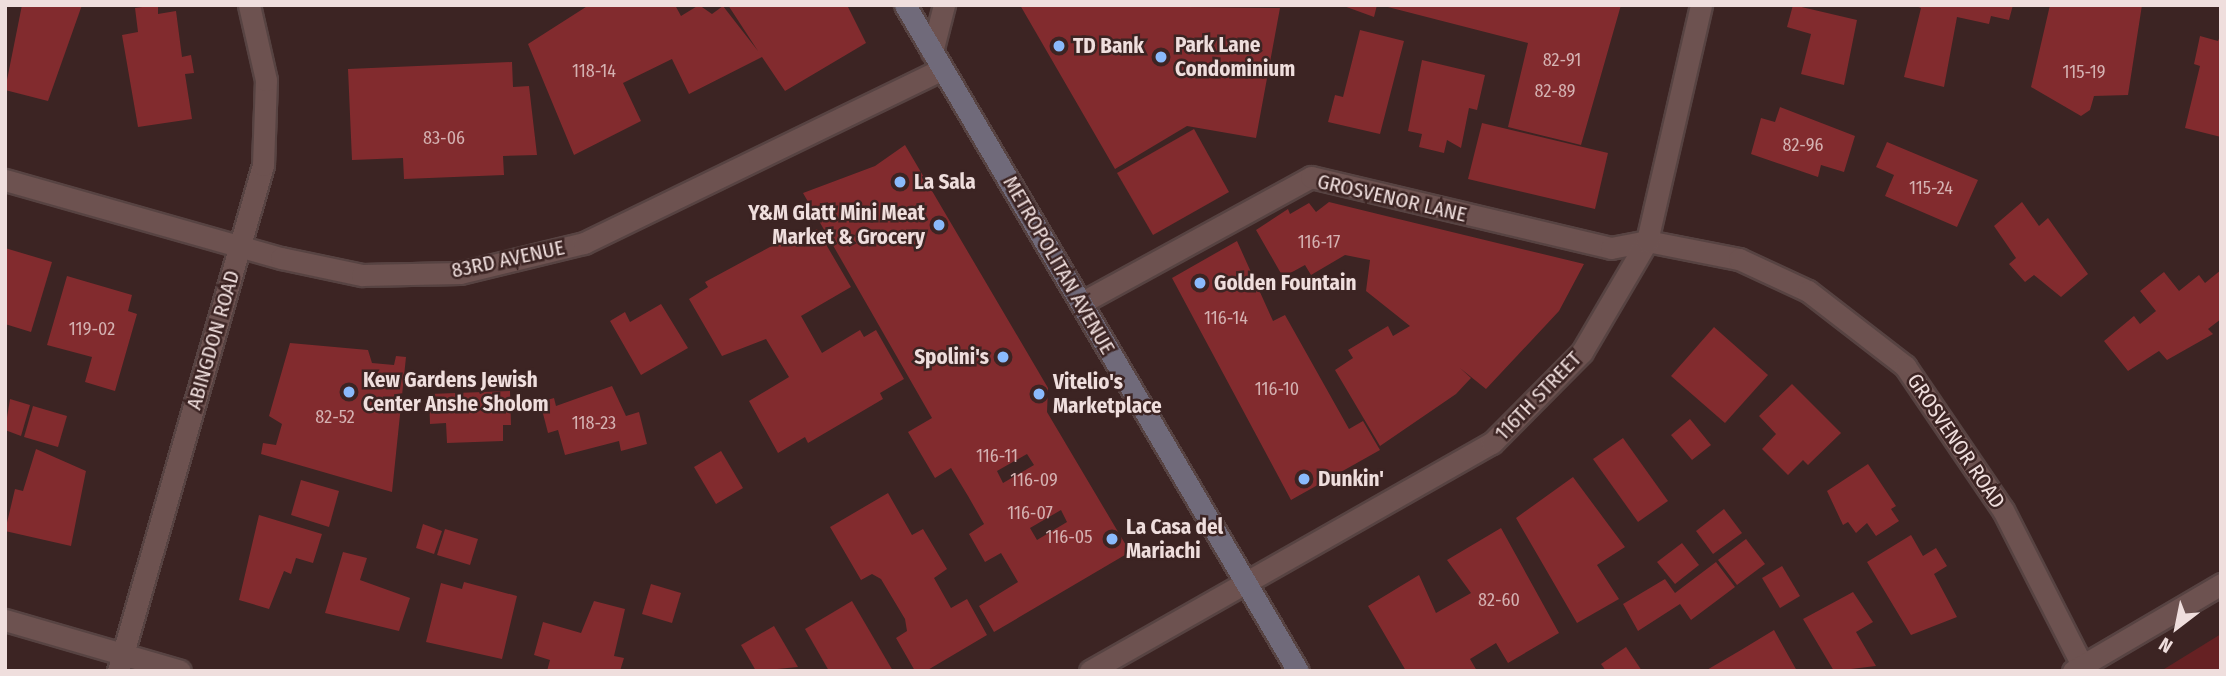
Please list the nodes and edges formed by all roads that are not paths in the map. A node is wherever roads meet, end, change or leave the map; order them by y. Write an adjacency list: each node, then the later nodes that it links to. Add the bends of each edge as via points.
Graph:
1 (249, 5): 8 (street, ABINGDON ROAD, via 267,120 263,165)
2 (905, 5): 5 (main road, METROPOLITAN AVENUE)
3 (944, 5): 5 (street)
4 (1701, 5): 7 (street, 116TH STREET)
5 (937, 61): 8 (street, 83RD AVENUE, via 584,243 460,273 432,274 362,275); 9 (main road, METROPOLITAN AVENUE)
6 (5, 180): 8 (street, 83RD AVENUE)
7 (1647, 241): 9 (street, GROSVENOR LANE, via 1611,248 1311,177); 10 (street, 116TH STREET, via 1582,352 1492,443); 14 (street, GROSVENOR ROAD, via 1739,259 1808,291 1905,366 2003,510)
8 (239, 249): 13 (street, ABINGDON ROAD)
9 (1081, 303): 10 (main road, METROPOLITAN AVENUE)
10 (1245, 580): 16 (street, 116TH STREET); 17 (main road, METROPOLITAN AVENUE)
11 (2221, 584): 14 (street)
12 (5, 620): 13 (street)
13 (120, 663): 15 (street)
14 (2077, 668)
15 (180, 671)
16 (1090, 671)
17 (1298, 671)

